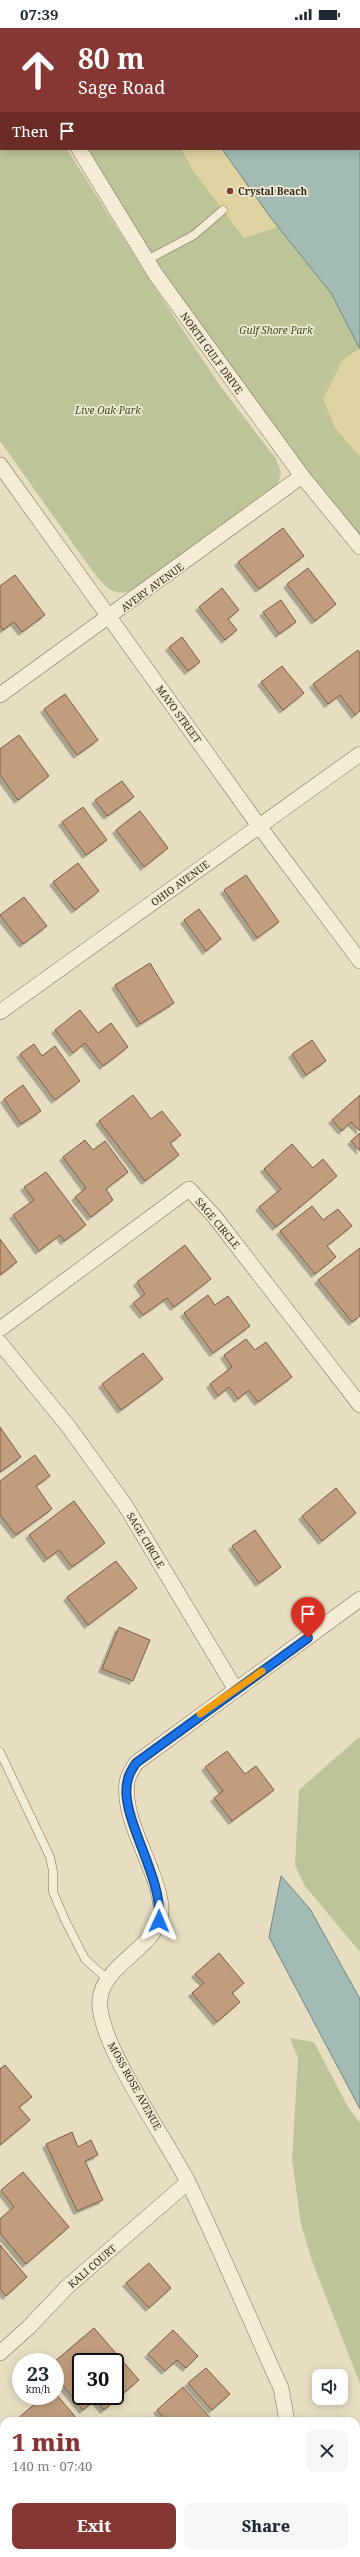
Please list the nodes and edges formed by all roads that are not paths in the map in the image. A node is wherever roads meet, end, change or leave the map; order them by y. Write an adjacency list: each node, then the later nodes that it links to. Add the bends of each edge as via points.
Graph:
1 (79, 150): 3 (street, NORTH GULF DRIVE)
2 (223, 210): 3 (lane, via 194,235)
3 (146, 260): 5 (street, NORTH GULF DRIVE)
4 (0, 464): 7 (street, MAYO STREET)
5 (302, 476): 6 (street, NORTH GULF DRIVE); 7 (street, AVERY AVENUE)
6 (360, 547)
7 (109, 618): 8 (street, AVERY AVENUE); 10 (street, MAYO STREET)
8 (0, 695)
9 (360, 754): 10 (street, OHIO AVENUE)
10 (259, 826): 11 (street, MAYO STREET); 12 (street, OHIO AVENUE)
11 (360, 962)
12 (0, 1012)
13 (0, 1328): 15 (street, SAGE CIRCLE, via 189,1189 214,1216)
14 (0, 1343): 17 (street, SAGE CIRCLE, via 68,1426 125,1505)
15 (360, 1405)
16 (360, 1599): 17 (street)
17 (236, 1690): 19 (street, via 180,1728 136,1763 127,1780 126,1801 161,1906 159,1921 152,1933)
18 (0, 1752): 19 (lane, via 50,1858 53,1892 65,1920 85,1959)
19 (106, 1978): 20 (street, MOSS ROSE AVENUE, via 100,2000 111,2046)
20 (188, 2182): 21 (street, KALI COURT, via 67,2287); 22 (street, MOSS ROSE AVENUE, via 281,2388)
21 (0, 2353)
22 (286, 2417)

